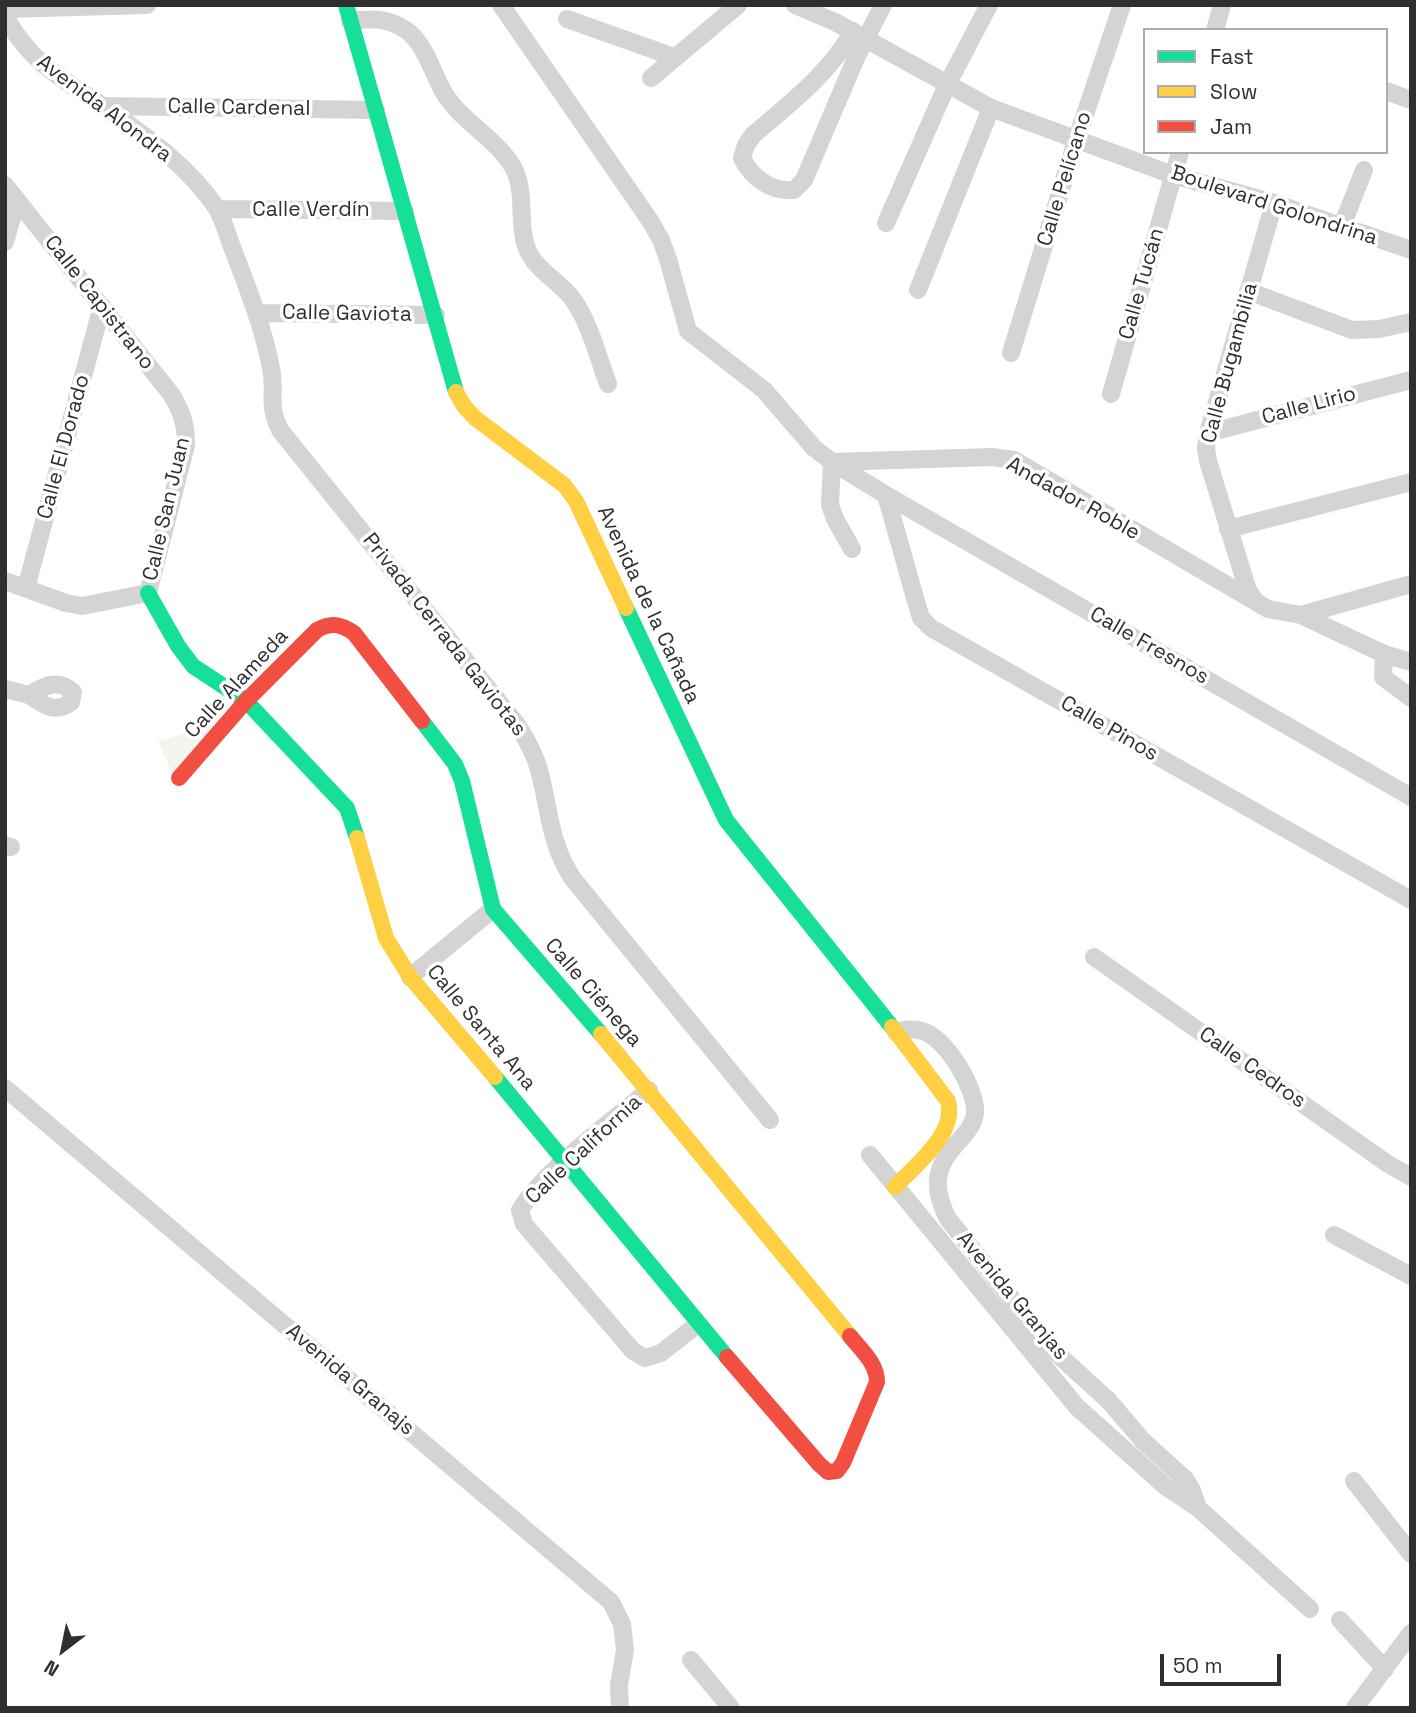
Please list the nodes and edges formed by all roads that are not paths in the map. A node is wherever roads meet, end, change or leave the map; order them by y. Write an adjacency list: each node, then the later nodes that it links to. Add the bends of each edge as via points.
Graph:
1 (146, 5): 10 (street)
2 (500, 5): 51 (street, Calle Fresnos, via 662,240 688,331 749,375 814,449)
3 (719, 5): 15 (street)
4 (738, 5): 15 (street)
5 (795, 5): 11 (street, Boulevard Golondrina)
6 (883, 5): 17 (street)
7 (989, 5): 20 (street)
8 (1122, 5): 26 (street, Calle Pelícano)
9 (1222, 5): 16 (street)
10 (5, 9)
11 (829, 11): 17 (street, Boulevard Golondrina)
12 (348, 13): 25 (street, Avenida de la Cañada); 47 (street, via 408,32 459,112 513,167 520,187 524,241 538,267 580,311)
13 (5, 16): 23 (street, Avenida Alondra, via 43,66)
14 (567, 19): 18 (street)
15 (714, 24): 18 (street)
16 (1216, 28)
17 (859, 35): 17 (street, via 746,145 742,158 748,170 768,185 794,190 804,180); 20 (street, Boulevard Golondrina)
18 (674, 57): 19 (street)
19 (651, 78)
20 (947, 85): 24 (street, Boulevard Golondrina); 35 (street)
21 (1388, 92): 22 (street)
22 (1411, 100)
23 (102, 106): 25 (street, Calle Cardenal); 33 (street, Avenida Alondra, via 171,157)
24 (992, 108): 26 (street, Boulevard Golondrina); 39 (street)
25 (376, 110): 34 (street, Avenida de la Cañada)
26 (1076, 141): 29 (street, Boulevard Golondrina); 45 (street, Calle Pelícano)
27 (1179, 154): 29 (street, Calle Tucán)
28 (1364, 170): 36 (street)
29 (1173, 175): 32 (street, Boulevard Golondrina); 48 (street, Calle Tucán)
30 (5, 185): 31 (street, Calle Capistrano)
31 (17, 200): 37 (street); 41 (street, Calle Capistrano)
32 (1274, 202): 36 (street, Boulevard Golondrina); 40 (street, Calle Bugambilia)
33 (218, 209): 34 (street, Calle Verdín); 42 (street, Avenida Alondra)
34 (405, 211): 43 (street, Avenida de la Cañada)
35 (886, 223)
36 (1342, 226): 38 (street, Boulevard Golondrina)
37 (5, 242)
38 (1411, 250)
39 (918, 290)
40 (1248, 291): 44 (street, via 1352,330); 50 (street, Calle Bugambilia)
41 (102, 306): 49 (street, Calle Capistrano, via 171,394); 58 (street, Calle El Dorado)
42 (257, 313): 43 (street, Calle Gaviota); 78 (street, Privada Cerrada Gaviotas, via 272,371 272,414 280,430 518,726 539,769 560,859)
43 (436, 315): 75 (street, Avenida de la Cañada, via 451,376 464,406 550,473 576,501 726,820)
44 (1411, 322)
45 (1011, 353)
46 (1411, 380): 50 (street, Calle Lirio)
47 (608, 384)
48 (1111, 394)
49 (186, 426): 59 (street, Calle San Juan, via 186,445)
50 (1208, 433): 54 (street, Calle Bugambilia, via 1208,461)
51 (832, 462): 53 (street, Calle Fresnos); 55 (street, via 830,505); 60 (street, Andador Roble, via 1014,460)
52 (1411, 482): 54 (street)
53 (887, 495): 70 (street, Calle Fresnos); 71 (street, Calle Pinos, via 917,606 931,628)
54 (1228, 529): 60 (street, Calle Bugambilia)
55 (852, 549)
56 (5, 581): 58 (street)
57 (1411, 584): 61 (street)
58 (26, 588): 59 (street, via 82,606)
59 (148, 593): 68 (street, Calle Santa Ana, via 193,666)
60 (1256, 602): 61 (street, Andador Roble, via 1280,613)
61 (1301, 615): 63 (street)
62 (328, 623): 68 (street, Calle Alameda); 72 (street, Calle Ciénega, via 354,633 455,764)
63 (1384, 654): 64 (street); 67 (street, via 1383,677)
64 (1411, 662)
65 (6, 692): 66 (street)
66 (29, 695)
67 (1411, 698)
68 (246, 701): 69 (street, Calle Alameda); 74 (street, Calle Santa Ana, via 347,808 386,938)
69 (179, 778)
70 (1411, 797)
71 (1411, 901)
72 (493, 909): 74 (street); 77 (street, Calle Ciénega)
73 (1094, 957): 82 (street, Calle Cedros)
74 (411, 977): 81 (street, Calle Santa Ana)
75 (896, 1031): 79 (street, Avenida de la Cañada, via 948,1101 951,1111); 79 (street, Avenida Granjas, via 925,1031 938,1039 969,1087 975,1117 968,1131)
76 (5, 1088): 98 (street, Avenida Granajs, via 611,1602 622,1624 625,1650)
77 (649, 1090): 81 (street, Calle California); 89 (street, Calle Ciénega, via 873,1364 877,1382 843,1463 837,1471)
78 (769, 1120)
79 (943, 1145): 83 (street, Avenida de la Cañada); 87 (street, Avenida Granjas, via 937,1182 948,1219 1053,1350)
80 (870, 1156): 83 (street, Avenida Granjas)
81 (566, 1160): 86 (street, Calle Santa Ana); 86 (street, Calle California, via 528,1197 520,1210 524,1224 633,1351 645,1359 661,1353)
82 (1411, 1177)
83 (895, 1187): 88 (street, Avenida Granjas)
84 (1334, 1235): 85 (street)
85 (1411, 1276)
86 (698, 1324): 89 (street, Calle Santa Ana)
87 (1109, 1401): 88 (street); 91 (street, Avenida Granjas, via 1143,1441 1185,1479)
88 (1090, 1421): 91 (street, Avenida Granjas, via 1165,1486)
89 (828, 1472)
90 (1354, 1482): 92 (street)
91 (1198, 1508): 93 (street)
92 (1411, 1554)
93 (1310, 1609)
94 (1340, 1620): 97 (street)
95 (1411, 1633): 97 (street)
96 (691, 1660): 99 (street)
97 (1385, 1669): 100 (street)
98 (620, 1708)
99 (731, 1708)
100 (1355, 1708)

